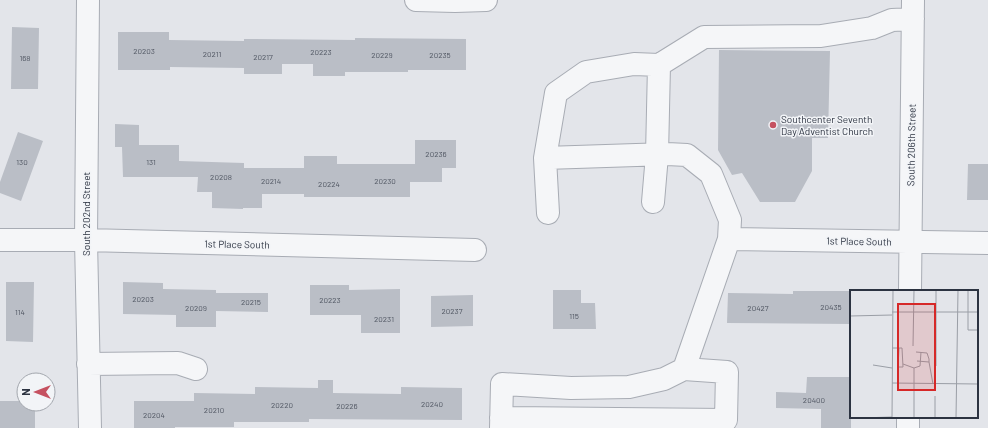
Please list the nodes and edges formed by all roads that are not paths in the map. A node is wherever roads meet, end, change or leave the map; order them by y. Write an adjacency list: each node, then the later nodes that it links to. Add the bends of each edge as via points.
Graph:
1 (88, 0): 12 (street, South 202nd Street)
2 (416, 0): 3 (street)
3 (486, 0)
4 (913, 10): 5 (street, via 872,28 821,36 704,37); 13 (street, South 206th Street)
5 (659, 65): 6 (street); 7 (street, via 634,64 586,72 556,93)
6 (657, 155): 7 (street); 8 (street); 10 (street, via 687,155 711,174 730,220)
7 (545, 158): 9 (street)
8 (653, 202)
9 (548, 213)
10 (729, 238): 13 (street, 1st Place South); 19 (street)
11 (0, 240): 12 (street, 1st Place South)
12 (86, 240): 15 (street, 1st Place South); 17 (street, South 202nd Street)
13 (910, 242): 14 (street, 1st Place South); 16 (street, South 206th Street)
14 (988, 243)
15 (475, 250)
16 (910, 290)
17 (88, 364): 18 (street, via 178,363); 21 (street, South 202nd Street)
18 (196, 369)
19 (684, 369): 20 (street, via 664,379 629,387 571,388 502,384); 20 (street, via 727,372 726,420)
20 (501, 423)
21 (90, 428)

